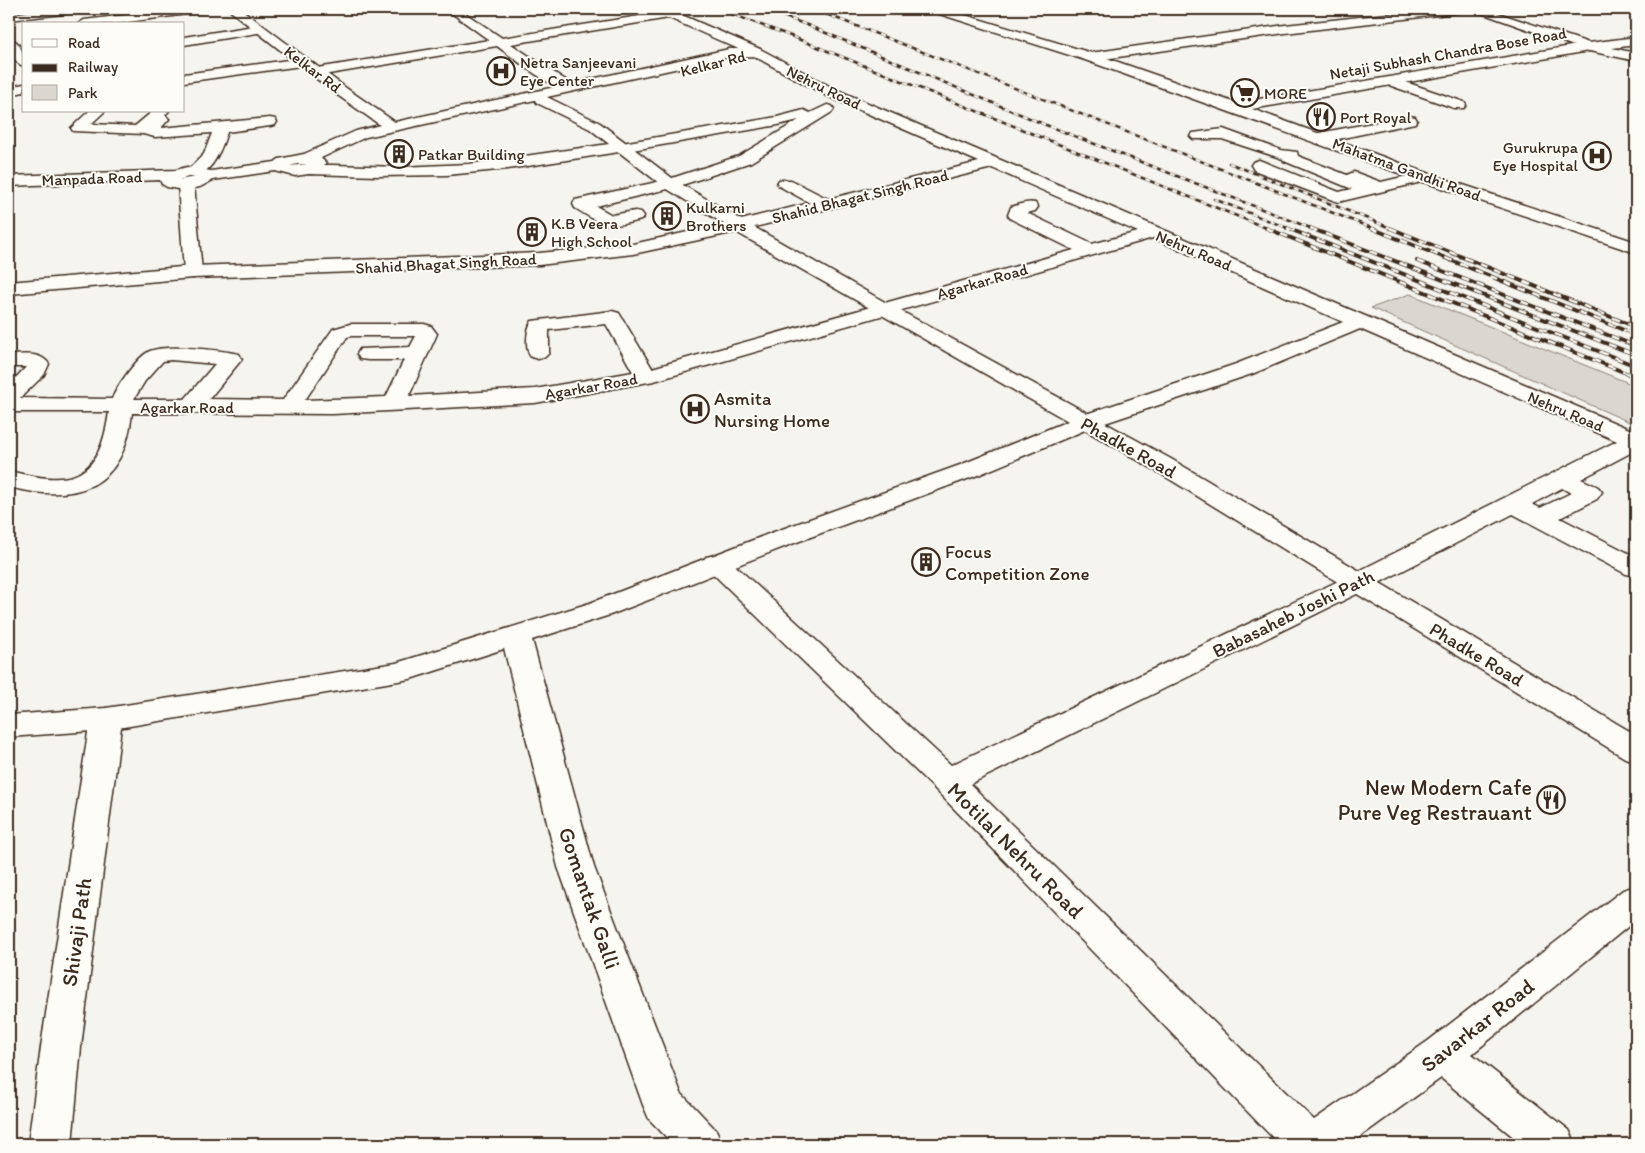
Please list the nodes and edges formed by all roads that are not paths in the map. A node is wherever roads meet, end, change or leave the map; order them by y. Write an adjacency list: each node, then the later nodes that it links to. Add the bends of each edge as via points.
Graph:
1 (80, 9): 11 (street)
2 (202, 9): 12 (street)
3 (234, 9): 13 (street, Kelkar Rd)
4 (452, 9): 18 (street)
5 (658, 9): 10 (street, Nehru Road)
6 (934, 9): 14 (street)
7 (953, 9): 14 (street, Mahatma Gandhi Road, via 1024,33)
8 (1464, 9): 21 (street, via 1285,29)
9 (1475, 9): 19 (street)
10 (671, 14): 18 (street); 20 (street, Nehru Road)
11 (9, 17)
12 (100, 22)
13 (260, 29): 16 (street); 24 (street, Kelkar Rd)
14 (1028, 38): 21 (street, Mahatma Gandhi Road)
15 (11, 40): 23 (street)
16 (185, 41)
17 (1636, 41): 19 (street, Netaji Subhash Chandra Bose Road)
18 (499, 42): 27 (street); 30 (street)
19 (1589, 47): 22 (street); 28 (street, Netaji Subhash Chandra Bose Road)
20 (756, 52): 30 (street, Kelkar Rd, via 729,53); 33 (street, Kelkar Rd, via 739,59); 34 (street, Nehru Road)
21 (1090, 57): 36 (street, Mahatma Gandhi Road)
22 (1636, 57)
23 (22, 59)
24 (303, 62): 27 (street, Kelkar Rd); 29 (street)
25 (22, 64): 26 (street)
26 (9, 67)
27 (317, 72): 43 (street, Kelkar Rd)
28 (1391, 81): 35 (street); 36 (street, Netaji Subhash Chandra Bose Road)
29 (185, 85)
30 (569, 87): 43 (street, Kelkar Rd)
31 (22, 88): 32 (street)
32 (9, 91)
33 (542, 100): 47 (street, Kelkar Rd, via 370,142); 48 (street, Phadke Road, via 595,126)
34 (854, 102): 37 (street); 51 (street, Nehru Road)
35 (1459, 105)
36 (1236, 108): 46 (street, Mahatma Gandhi Road)
37 (827, 109): 48 (street, via 778,121); 57 (street, via 745,159)
38 (97, 112): 39 (street, via 78,128 138,131)
39 (161, 112)
40 (169, 112): 44 (street, via 149,132)
41 (1410, 120): 46 (street)
42 (270, 122): 44 (street)
43 (392, 127): 47 (street, Kelkar Rd, via 361,134)
44 (221, 128): 54 (street, via 211,156)
45 (1198, 136): 50 (street, via 1227,134 1279,154)
46 (1319, 138): 49 (street, Mahatma Gandhi Road)
47 (336, 146): 52 (street, Kelkar Rd)
48 (621, 146): 52 (street, via 492,166 371,172); 57 (street, Phadke Road)
49 (1341, 146): 50 (street); 53 (street, Mahatma Gandhi Road)
50 (1296, 157): 50 (street, via 1258,166 1338,197 1370,190); 53 (street, via 1378,187)
51 (994, 163): 59 (street, Shahid Bhagat Singh Road); 63 (street, Nehru Road)
52 (308, 164): 54 (street, via 287,171 280,166)
53 (1424, 177): 64 (street, Mahatma Gandhi Road)
54 (187, 178): 55 (street, Manpada Road); 58 (street, Manpada Road); 66 (street)
55 (9, 181)
56 (785, 183): 59 (street)
57 (670, 184): 61 (street, via 581,204 609,221); 62 (street, Phadke Road)
58 (9, 190)
59 (826, 205): 62 (street, Shahid Bhagat Singh Road)
60 (1029, 207): 65 (street, via 1017,211 1017,215)
61 (635, 216)
62 (739, 226): 66 (street, Shahid Bhagat Singh Road, via 633,249 539,259); 68 (street, Phadke Road)
63 (1153, 233): 65 (street, Agarkar Road); 69 (street, Nehru Road)
64 (1636, 248)
65 (1089, 250): 68 (street, Agarkar Road)
66 (193, 272): 67 (street, Shahid Bhagat Singh Road)
67 (9, 288)
68 (883, 309): 74 (street, Agarkar Road); 82 (street, Phadke Road)
69 (1360, 322): 82 (street, via 1244,369); 83 (street, Nehru Road)
70 (418, 353): 72 (street); 77 (street, via 427,334 424,330 344,331); 78 (street)
71 (538, 353): 74 (street, via 539,325 612,317)
72 (368, 354)
73 (9, 361): 76 (street, via 38,364)
74 (646, 376): 78 (street, Agarkar Road, via 517,398)
75 (334, 388): 77 (street)
76 (9, 397)
77 (295, 398): 78 (street, Agarkar Road); 81 (street, Agarkar Road)
78 (394, 404)
79 (9, 406): 80 (street, Agarkar Road)
80 (122, 406): 81 (street, Agarkar Road); 81 (street, via 123,398 156,356 171,354 231,359); 84 (street, via 118,432 104,462 92,476 67,486 53,487)
81 (192, 406)
82 (1085, 422): 88 (street, via 969,470); 90 (street, Phadke Road, via 1162,464)
83 (1636, 441): 85 (street, Babasaheb Joshi Path)
84 (9, 478)
85 (1562, 479): 86 (street, Babasaheb Joshi Path); 87 (street, via 1588,494)
86 (1513, 504): 87 (street); 90 (street, Babasaheb Joshi Path)
87 (1540, 518): 89 (street)
88 (716, 563): 91 (street, via 600,609); 95 (street, Motilal Nehru Road)
89 (1636, 568)
90 (1359, 582): 94 (street, Phadke Road); 95 (street, Babasaheb Joshi Path)
91 (516, 636): 92 (street, via 399,672); 99 (street, Gomantak Galli, via 576,867 664,1106)
92 (106, 719): 93 (street); 98 (street, Shivaji Path)
93 (9, 726)
94 (1636, 750)
95 (947, 781): 100 (street, Motilal Nehru Road)
96 (1636, 900): 97 (street, Savarkar Road)
97 (1442, 1054): 101 (street, Savarkar Road); 102 (street)
98 (50, 1144)
99 (701, 1144)
100 (1308, 1144)
101 (1315, 1144)
102 (1554, 1144)

